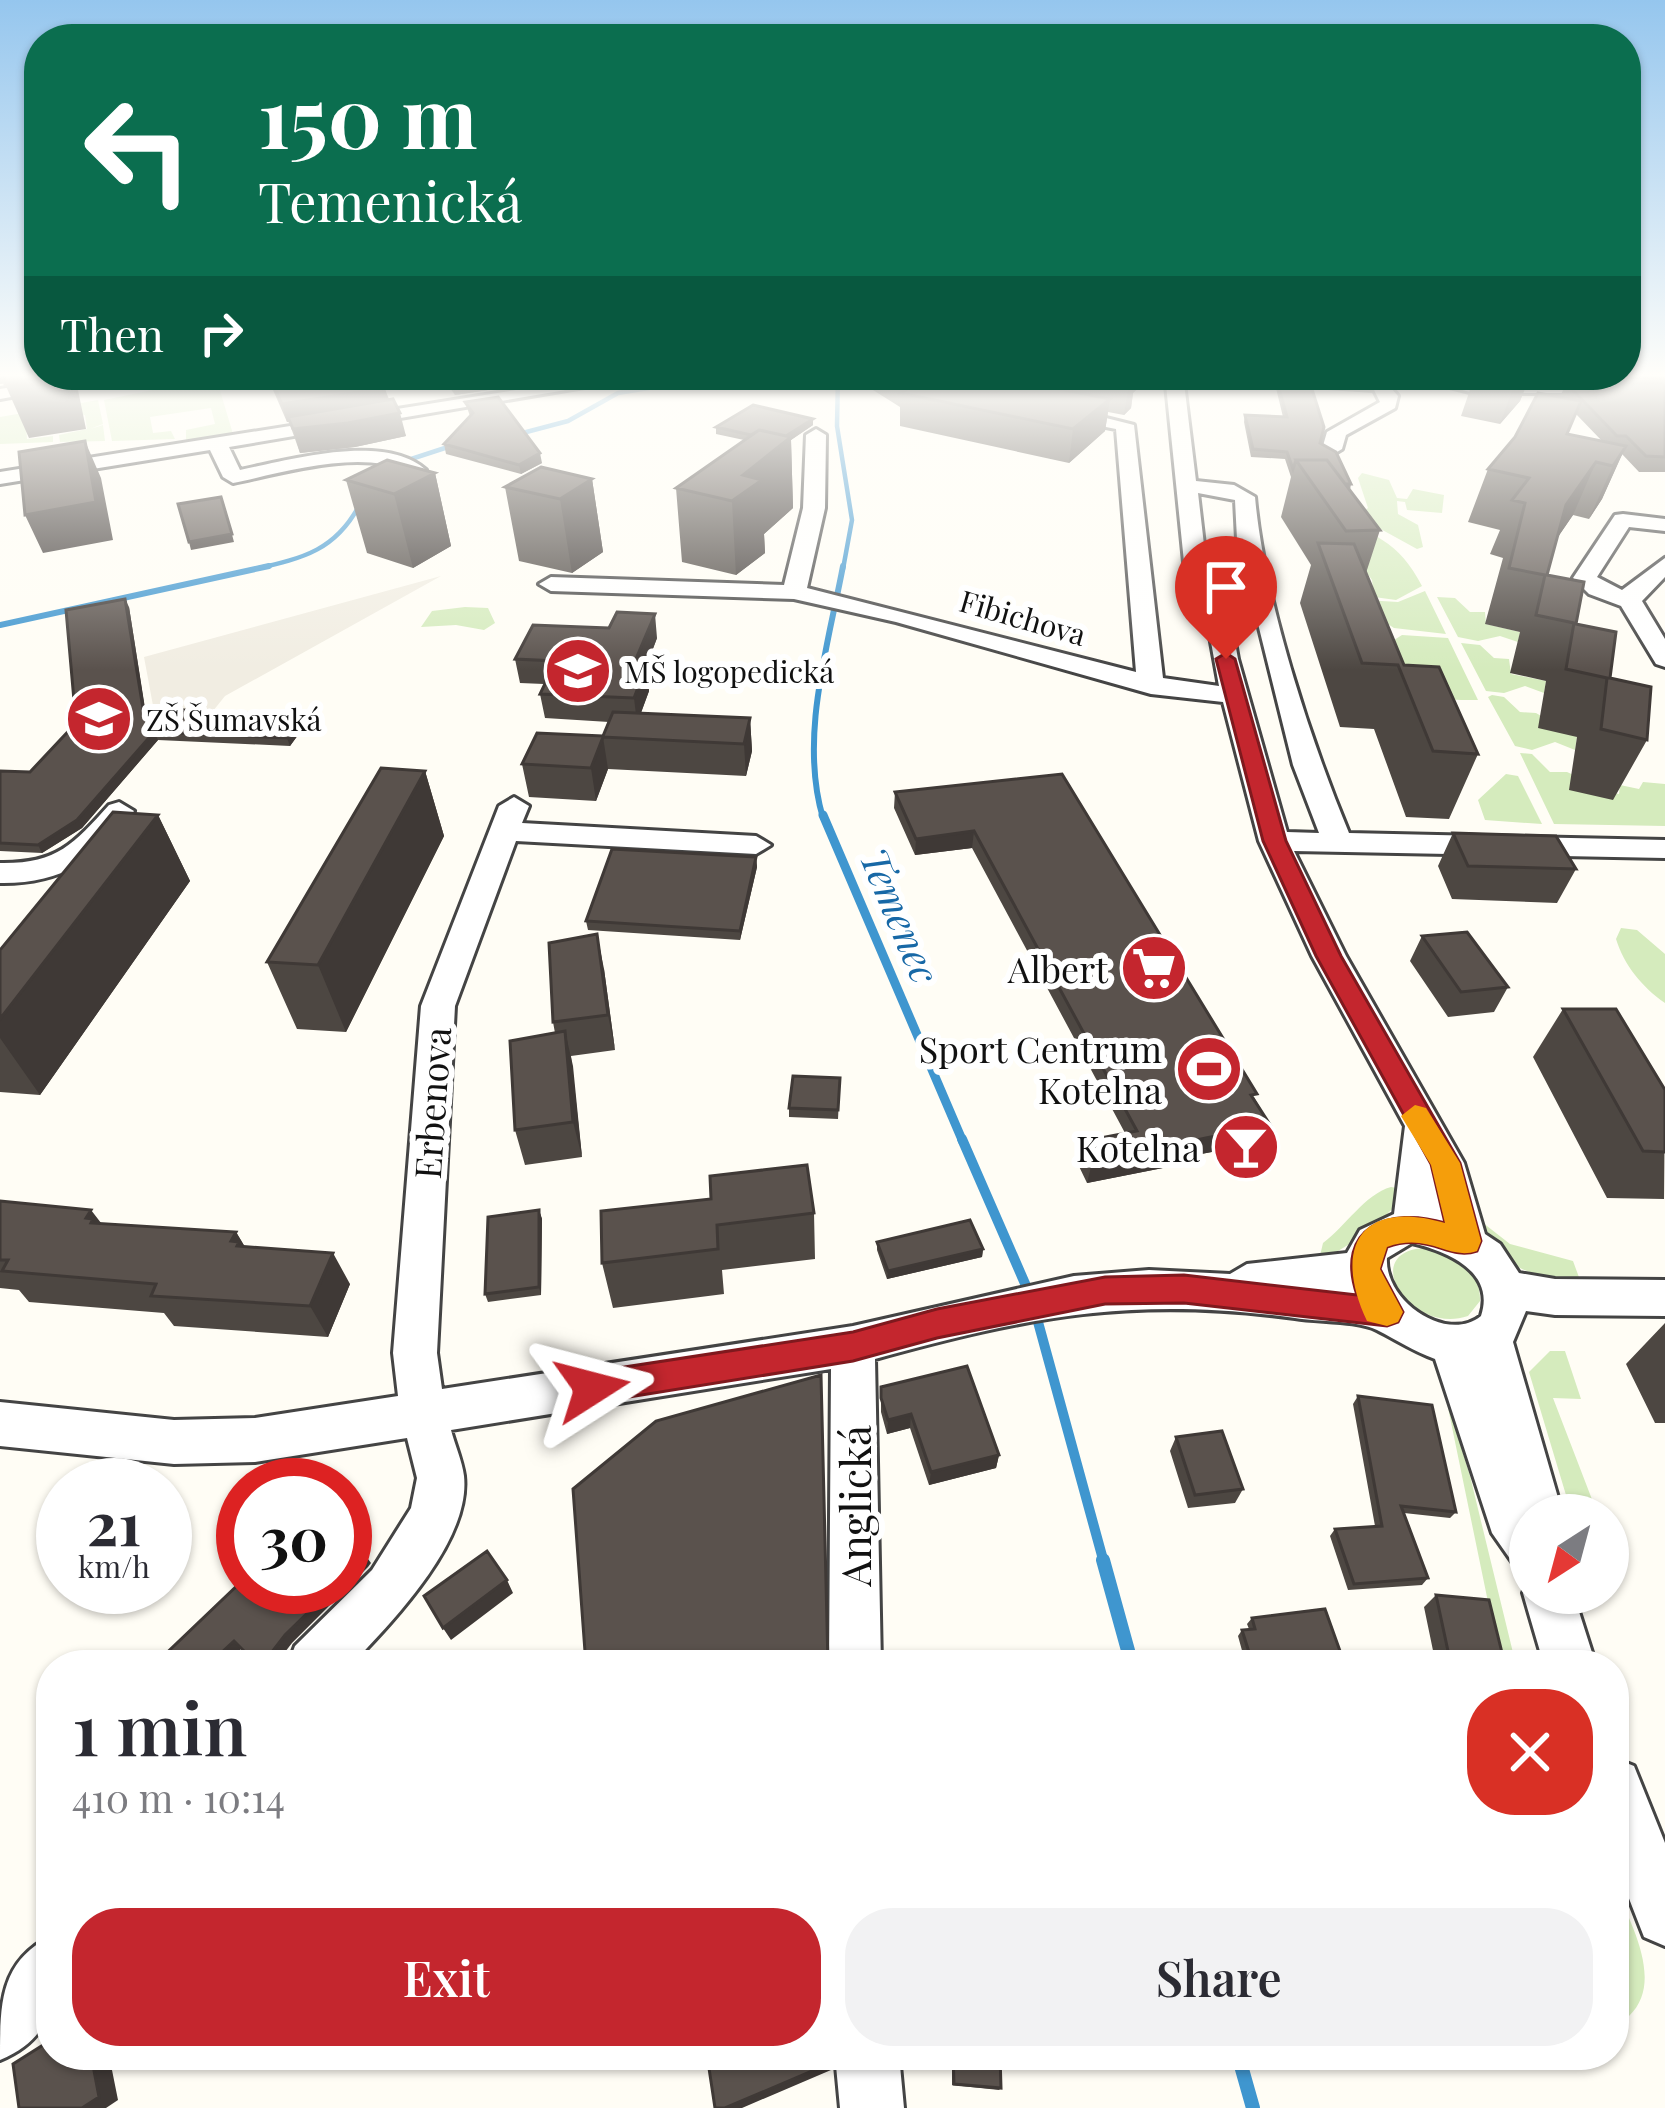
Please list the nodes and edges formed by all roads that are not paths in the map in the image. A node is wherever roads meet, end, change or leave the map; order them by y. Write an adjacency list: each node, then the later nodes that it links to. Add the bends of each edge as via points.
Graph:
1 (414, 473): 7 (street)
2 (815, 473): 10 (street)
3 (1129, 473): 13 (street)
4 (1186, 473): 5 (street)
5 (1186, 486): 14 (street, via 1205,627 1226,659); 17 (street, via 1245,497 1248,539 1307,765)
6 (1665, 525): 11 (street, via 1623,520 1585,578)
7 (386, 531)
8 (1665, 565): 11 (street)
9 (551, 584): 10 (street, Fibichova)
10 (794, 592): 13 (street, Fibichova)
11 (1630, 601): 12 (street)
12 (1665, 659)
13 (1151, 686): 14 (street, Fibichova)
14 (1235, 696): 16 (street)
15 (119, 811): 20 (street, via 67,864)
16 (1274, 841): 17 (street); 21 (street)
17 (1338, 842): 19 (street)
18 (756, 845): 31 (street, Erbenova, via 510,819 437,1006 416,1353)
19 (1665, 849)
20 (0, 873)
21 (1422, 1128): 22 (street); 23 (street, via 1445,1163)
22 (1412, 1226): 23 (street); 24 (street, via 1376,1238)
23 (1466, 1241): 25 (street)
24 (1364, 1269): 26 (street); 28 (street)
25 (1506, 1288): 27 (street); 29 (street, via 1507,1316)
26 (1184, 1289): 28 (street); 30 (street, via 1105,1291)
27 (1665, 1298)
28 (1387, 1312): 29 (street, via 1424,1336)
29 (1471, 1340): 33 (street); 34 (street)
30 (853, 1346): 31 (street); 37 (street, Anglická)
31 (423, 1414): 32 (street, via 255,1440 174,1442); 36 (street, Erbenova, via 441,1478 433,1517 390,1588)
32 (0, 1424)
33 (1531, 1494)
34 (1509, 1516)
35 (1554, 1614): 38 (street)
36 (329, 1650)
37 (855, 1650)
38 (1565, 1650)
39 (1629, 1824): 40 (street)
40 (1665, 1916)
41 (36, 1985): 42 (street)
42 (0, 2029)
43 (868, 2070): 44 (street)
44 (872, 2108)

